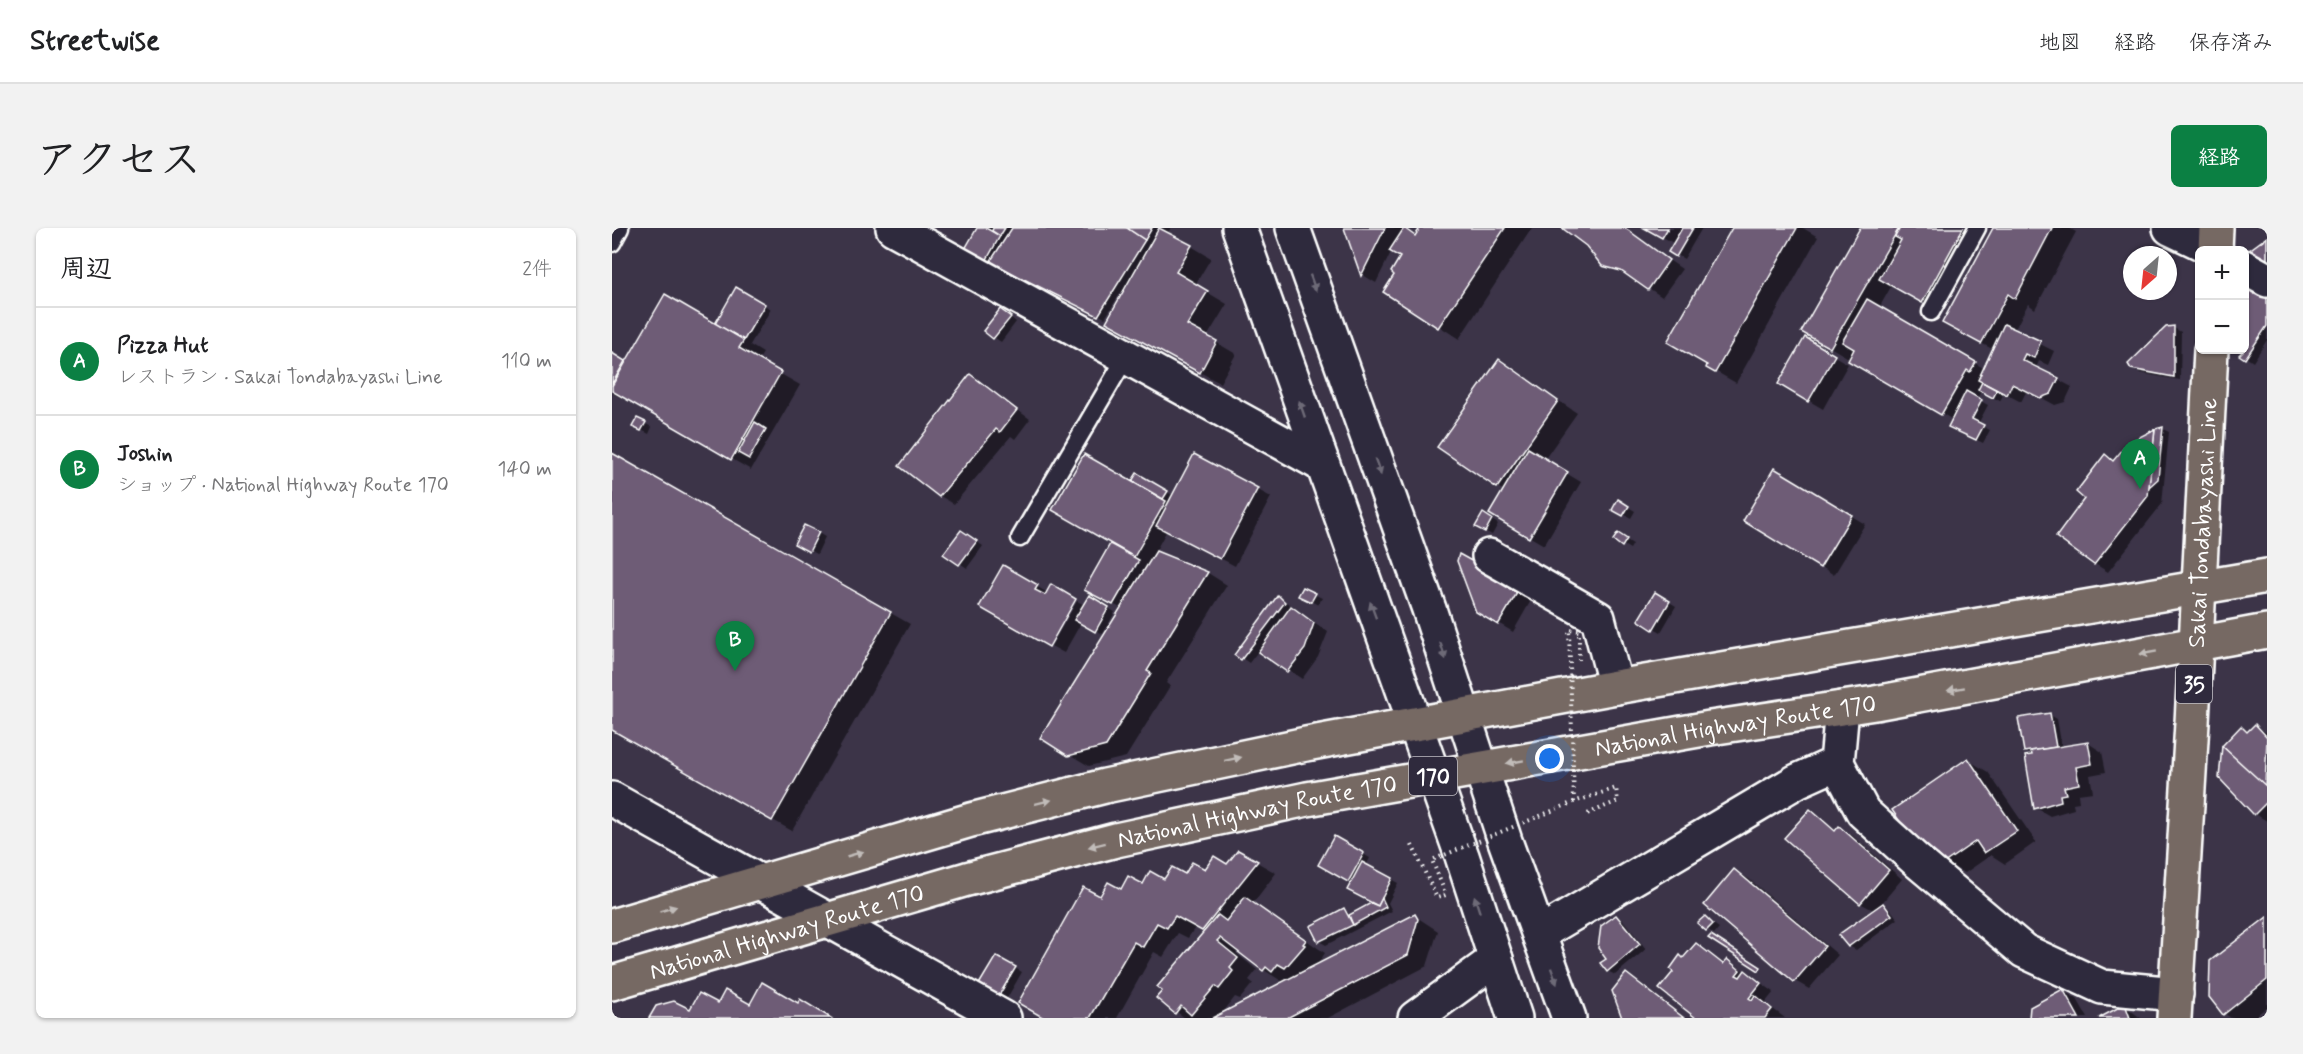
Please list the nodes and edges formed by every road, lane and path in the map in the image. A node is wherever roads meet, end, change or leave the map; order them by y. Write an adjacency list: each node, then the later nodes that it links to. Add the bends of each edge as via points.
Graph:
1 (620, 228): 7 (lane)
2 (893, 228): 13 (street)
3 (1239, 228): 14 (street, one-way to 3)
4 (1293, 228): 24 (street, one-way to 24)
5 (1977, 228): 11 (lane)
6 (2170, 228): 8 (street)
7 (612, 243)
8 (2216, 245)
9 (2249, 270): 10 (street)
10 (2267, 280)
11 (1931, 312)
12 (2211, 354): 18 (main road, Sakai Tondabayashi Line / 35)
13 (1126, 357): 14 (street); 15 (lane)
14 (1321, 464): 25 (street, one-way to 14)
15 (1020, 538)
16 (1489, 556): 22 (street, via 1598,618)
17 (2267, 576): 18 (main road, 170)
18 (2199, 588): 20 (main road, Sakai Tondabayashi Line / 35); 22 (main road, 170)
19 (2267, 631): 20 (main road, National Highway Route 170 / 170)
20 (2196, 644): 23 (main road, National Highway Route 170 / 170, one-way to 23); 39 (main road, Sakai Tondabayashi Line / 35)
21 (1579, 660): 30 (path, bridge, via 1579,631 1569,630)
22 (1616, 687): 24 (main road, 170)
23 (1842, 708): 26 (street); 27 (main road, National Highway Route 170 / 170, one-way to 27)
24 (1464, 715): 25 (main road, 170); 27 (street)
25 (1414, 724): 28 (street); 33 (main road, 170, one-way to 25, via 971,820 1105,786)
26 (1837, 763): 36 (street, via 1797,781); 39 (street, via 1863,812 2024,951 2102,987)
27 (1481, 768): 28 (main road, National Highway Route 170 / 170); 36 (street)
28 (1433, 776): 34 (main road, National Highway Route 170 / 170, one-way to 34, via 1116,840); 37 (street, one-way to 28)
29 (612, 799): 33 (street)
30 (1574, 802): 31 (path, bridge, via 1616,788 1618,801); 32 (path, bridge, via 1432,861 1446,895 1437,898)
31 (1587, 814)
32 (1412, 845)
33 (761, 882): 34 (street); 35 (main road, 170, one-way to 33)
34 (828, 919): 38 (main road, National Highway Route 170 / 170); 40 (street)
35 (612, 926)
36 (1539, 934): 43 (street, one-way to 43)
37 (1496, 959): 41 (street); 42 (street)
38 (612, 983)
39 (2175, 1006)
40 (1004, 1018)
41 (1415, 1018)
42 (1515, 1018)
43 (1569, 1018)

